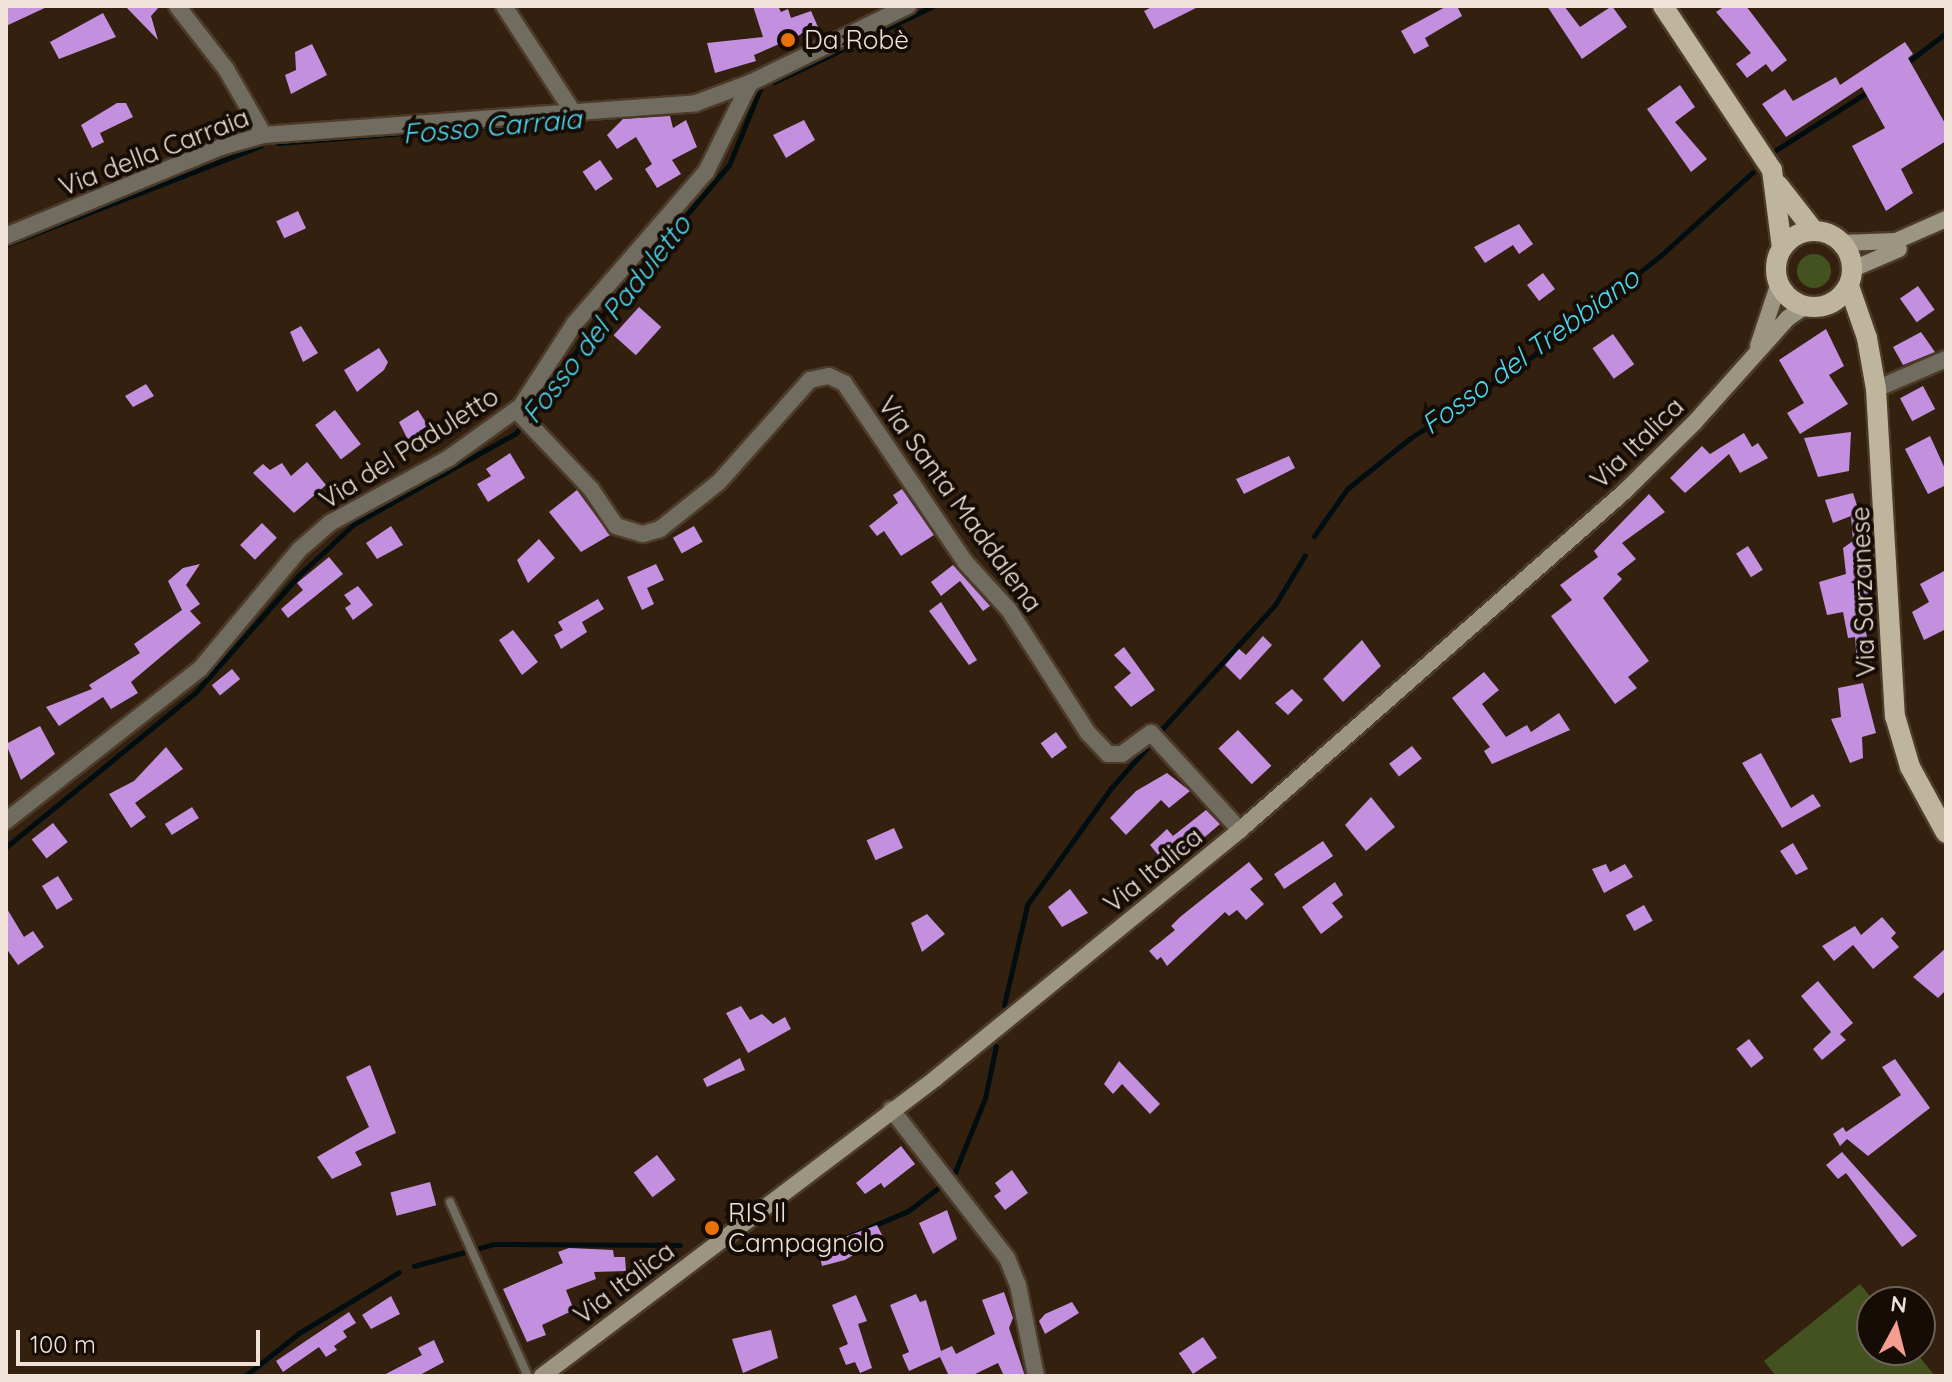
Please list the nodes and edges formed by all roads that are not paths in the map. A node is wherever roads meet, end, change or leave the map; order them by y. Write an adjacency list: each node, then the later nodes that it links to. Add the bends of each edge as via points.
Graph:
1 (177, 6): 7 (street, via 226,69)
2 (504, 6): 6 (street)
3 (908, 6): 5 (street)
4 (1663, 6): 8 (main road, via 1756,143)
5 (750, 83): 6 (street, Via della Carraia, via 696,103); 21 (street, Via del Paduletto, via 706,172 575,323)
6 (575, 115): 7 (street, Via della Carraia)
7 (264, 135): 11 (street, Via della Carraia, via 221,147)
8 (1778, 185): 10 (main road); 13 (main road)
9 (1946, 220): 12 (main road, via 1896,241); 14 (main road)
10 (1814, 231): 12 (main road); 13 (main road, via 1796,235)
11 (6, 236)
12 (1842, 243): 14 (main road)
13 (1782, 248): 15 (main road)
14 (1851, 278): 16 (main road, via 1836,301); 17 (main road, Via Sarzanese)
15 (1779, 283): 16 (main road, via 1789,298); 18 (main road, Via Italica)
16 (1812, 307): 17 (main road, via 1841,316); 18 (main road, Via Italica)
17 (1867, 338): 20 (main road, Via Sarzanese)
18 (1755, 355): 23 (main road, Via Italica, via 1625,491)
19 (1946, 359): 20 (street)
20 (1876, 389): 24 (main road, Via Sarzanese, via 1895,716 1910,767)
21 (523, 417): 22 (street, Via del Paduletto, via 330,523 299,550 200,669); 23 (street, Via Santa Maddalena, via 591,489 616,526 643,534 660,529 729,472 810,380 829,376 844,383 965,562 1009,610 1088,733 1108,754 1122,754 1156,737)
22 (6, 821)
23 (1240, 830): 25 (main road, Via Italica)
24 (1946, 833)
25 (891, 1109): 28 (main road, Via Italica); 29 (street, via 1007,1258 1018,1285)
26 (450, 1202): 27 (lane)
27 (528, 1376)
28 (542, 1376)
29 (1036, 1376)

